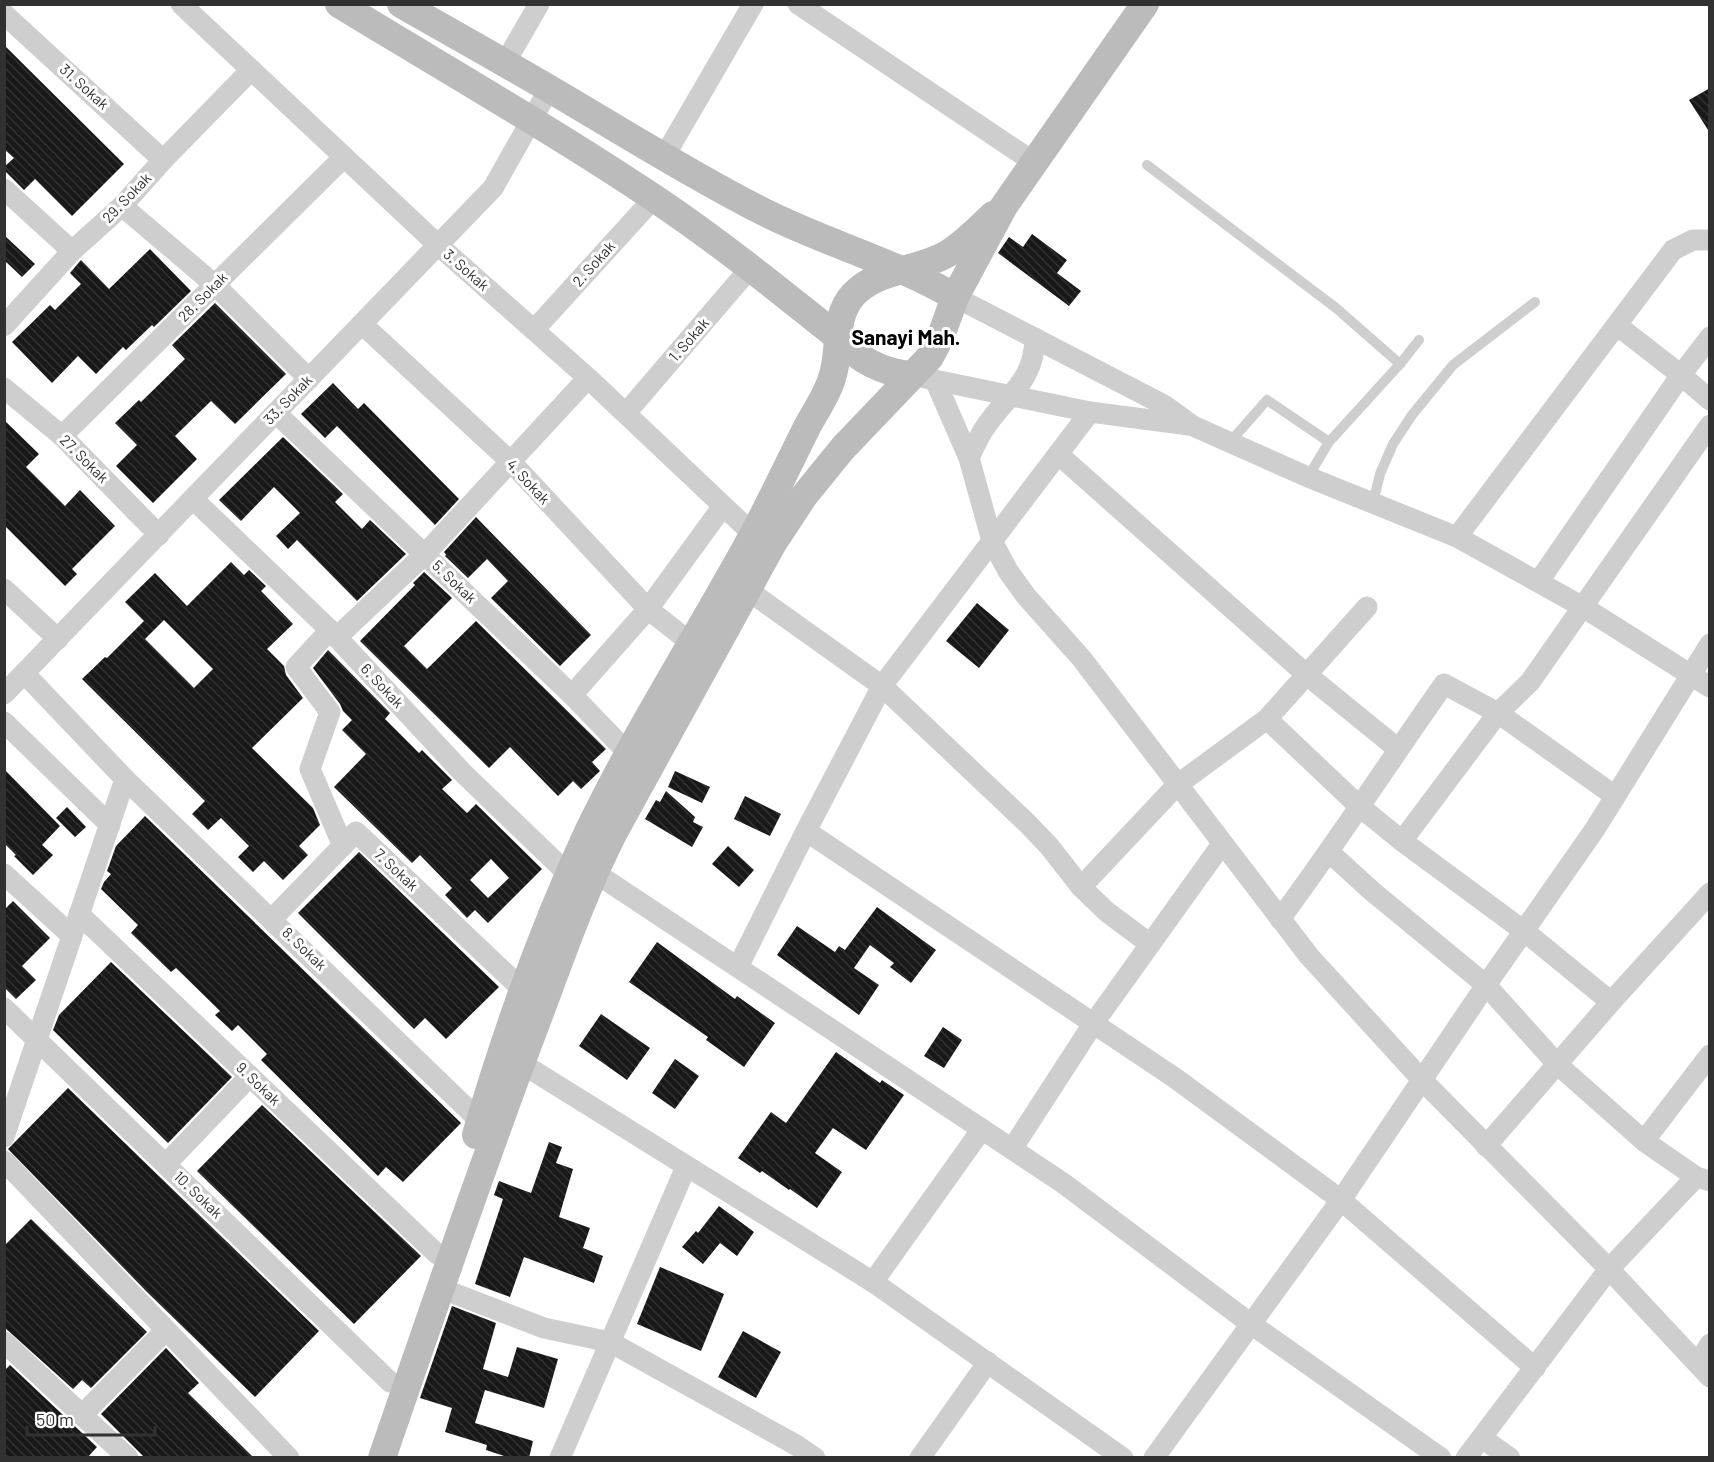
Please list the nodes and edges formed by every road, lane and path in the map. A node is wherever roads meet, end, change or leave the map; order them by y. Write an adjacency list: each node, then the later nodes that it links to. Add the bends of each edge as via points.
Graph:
1 (14, 4): 9 (street)
2 (181, 4): 11 (street, 3. Sokak)
3 (339, 4): 13 (street)
4 (401, 4): 10 (street)
5 (539, 4): 10 (street)
6 (753, 4): 15 (street)
7 (798, 4): 17 (street)
8 (1145, 4): 17 (street)
9 (4, 14): 16 (street, 31. Sokak)
10 (505, 63): 12 (street)
11 (251, 70): 14 (street, 3. Sokak); 16 (street, 29. Sokak)
12 (549, 88): 13 (street, 33. Sokak); 15 (street)
13 (531, 121): 20 (street); 24 (street, 33. Sokak, via 493,188)
14 (344, 157): 24 (street, 3. Sokak); 28 (street, 28. Sokak)
15 (664, 157): 27 (street, via 763,212)
16 (163, 160): 21 (street, 29. Sokak)
17 (1035, 163): 22 (street)
18 (1147, 165): 39 (lane, via 1336,308)
19 (4, 189): 25 (street)
20 (654, 198): 26 (street); 34 (street, 2. Sokak)
21 (122, 206): 25 (street, 29. Sokak); 28 (street)
22 (1004, 207): 27 (street, via 948,253); 29 (street)
23 (1710, 240): 33 (street, via 1693,240 1673,250)
24 (438, 245): 31 (street, 33. Sokak); 34 (street, 3. Sokak)
25 (72, 251): 32 (street, 29. Sokak)
26 (751, 267): 36 (street); 49 (street, 1. Sokak)
27 (899, 270): 29 (street); 36 (street, via 866,283 852,297 840,315)
28 (215, 285): 43 (street); 52 (street, 28. Sokak)
29 (955, 297): 37 (street); 42 (street)
30 (1535, 302): 60 (lane, via 1453,365 1412,415 1393,444)
31 (362, 324): 43 (street, 33. Sokak); 57 (street, 4. Sokak)
32 (4, 326)
33 (1618, 326): 40 (street); 64 (street)
34 (534, 330): 41 (street, 3. Sokak)
35 (1710, 337): 40 (street)
36 (839, 338): 42 (street, via 873,366); 62 (street, via 832,378)
37 (1035, 338): 45 (street, via 1029,372); 51 (street, via 1164,405)
38 (1419, 340): 39 (lane)
39 (1400, 364): 54 (lane)
40 (1681, 375): 46 (street); 67 (street)
41 (588, 378): 49 (street, 3. Sokak); 57 (street)
42 (923, 378): 45 (street); 56 (street); 69 (street, via 843,448 804,496)
43 (309, 379): 48 (street, 33. Sokak)
44 (7, 394): 52 (street, 27. Sokak)
45 (1012, 396): 47 (street); 56 (street, via 984,428)
46 (1710, 400)
47 (1090, 412): 51 (street); 55 (street)
48 (276, 413): 59 (street, 33. Sokak); 66 (street, 5. Sokak)
49 (626, 413): 61 (street, 3. Sokak)
50 (1710, 425): 71 (street)
51 (1193, 426): 53 (street)
52 (62, 436): 63 (street, 27. Sokak)
53 (1230, 442): 54 (lane, via 1268,400); 58 (street)
54 (1329, 442): 58 (lane)
55 (1058, 454): 65 (street); 79 (street)
56 (969, 459): 65 (street)
57 (511, 462): 66 (street); 72 (street, 4. Sokak)
58 (1308, 477): 60 (street)
59 (193, 499): 63 (street, 33. Sokak); 73 (street, 6. Sokak)
60 (1372, 503): 64 (street)
61 (723, 506): 62 (street, 3. Sokak); 72 (street)
62 (753, 534): 75 (street)
63 (159, 535): 74 (street, 33. Sokak)
64 (1457, 537): 67 (street)
65 (992, 541): 80 (street); 90 (street, via 1026,596 1082,659)
66 (425, 554): 73 (street); 83 (street, 5. Sokak)
67 (1539, 581): 71 (street)
68 (4, 589): 74 (street)
69 (746, 589): 80 (street); 99 (street)
70 (1367, 607): 79 (street)
71 (1583, 607): 78 (street); 84 (street, via 1530,682)
72 (648, 609): 75 (street, 4. Sokak); 83 (street)
73 (334, 634): 97 (street, via 296,667 330,712 310,769); 99 (street, 6. Sokak, via 462,772)
74 (58, 639): 77 (street, 33. Sokak)
75 (691, 643): 88 (street)
76 (1710, 644): 78 (street)
77 (24, 674): 82 (street, 33. Sokak); 89 (street, 8. Sokak)
78 (1691, 674): 81 (street); 91 (street)
79 (1307, 675): 85 (street); 87 (street)
80 (882, 686): 94 (street); 101 (street, via 1027,823)
81 (1710, 687)
82 (4, 694)
83 (572, 695): 88 (street, 5. Sokak)
84 (1498, 713): 87 (street, via 1444,684); 91 (street); 95 (street)
85 (1268, 718): 90 (street); 92 (street)
86 (4, 722): 93 (street)
87 (1398, 750): 92 (street)
88 (629, 754): 99 (street, via 590,829)
89 (126, 779): 93 (street); 104 (street, 8. Sokak)
90 (1177, 785): 96 (street); 101 (street)
91 (1615, 796): 106 (street)
92 (1359, 806): 95 (street); 98 (street)
93 (110, 825): 103 (street)
94 (806, 831): 109 (street); 114 (street)
95 (1402, 841): 106 (street)
96 (1222, 844): 105 (street); 108 (street)
97 (343, 846): 104 (street, 7. Sokak); 111 (street, 7. Sokak, via 356,832)
98 (1329, 852): 105 (street); 110 (street)
99 (581, 873): 109 (street, 6. Sokak); 111 (street); 117 (street)
100 (4, 874): 107 (street)
101 (1081, 887): 108 (street)
102 (1710, 893): 112 (street)
103 (79, 914): 107 (street); 119 (street, 9. Sokak)
104 (272, 919): 121 (street, 8. Sokak)
105 (1280, 919): 120 (street)
106 (1524, 931): 110 (street); 112 (street)
107 (72, 936): 115 (street)
108 (1150, 944): 114 (street)
109 (738, 967): 122 (street, 6. Sokak)
110 (1486, 985): 118 (street); 120 (street)
111 (523, 990): 121 (street)
112 (1611, 1002): 118 (street)
113 (4, 1008): 115 (street, 10. Sokak)
114 (1093, 1024): 126 (street); 131 (street, via 1175,1078)
115 (37, 1039): 123 (street); 128 (street, 10. Sokak)
116 (1710, 1054): 124 (street)
117 (521, 1063): 129 (street); 135 (street)
118 (1558, 1065): 124 (street); 125 (street)
119 (250, 1076): 128 (street); 132 (street, 9. Sokak)
120 (1423, 1081): 125 (street); 131 (street)
121 (480, 1121): 132 (street)
122 (982, 1129): 126 (street, 6. Sokak); 134 (street)
123 (4, 1137)
124 (1644, 1141): 130 (street)
125 (1486, 1146): 133 (street)
126 (1012, 1149): 136 (street, 6. Sokak)
127 (4, 1161): 137 (street)
128 (166, 1164): 144 (street, 10. Sokak)
129 (686, 1167): 134 (street); 139 (street)
130 (1703, 1179): 133 (street)
131 (1341, 1200): 136 (street); 142 (street)
132 (437, 1254): 144 (street)
133 (1609, 1269): 142 (street); 143 (street)
134 (873, 1282): 141 (street)
135 (440, 1288): 139 (street, via 543,1328); 150 (street)
136 (1251, 1324): 155 (street); 156 (street, 6. Sokak)
137 (166, 1330): 145 (street); 148 (street)
138 (4, 1342): 145 (street)
139 (610, 1342): 151 (street); 152 (street)
140 (1710, 1344): 143 (street)
141 (988, 1362): 153 (street); 154 (street)
142 (1535, 1368): 146 (street)
143 (1704, 1370)
144 (390, 1382): 149 (street)
145 (82, 1415): 147 (street)
146 (1482, 1437): 157 (street); 158 (street)
147 (128, 1458)
148 (289, 1458)
149 (363, 1458)
150 (382, 1458)
151 (560, 1458)
152 (816, 1458)
153 (920, 1458)
154 (1123, 1458)
155 (1154, 1458)
156 (1441, 1458)
157 (1466, 1458)
158 (1510, 1458)

